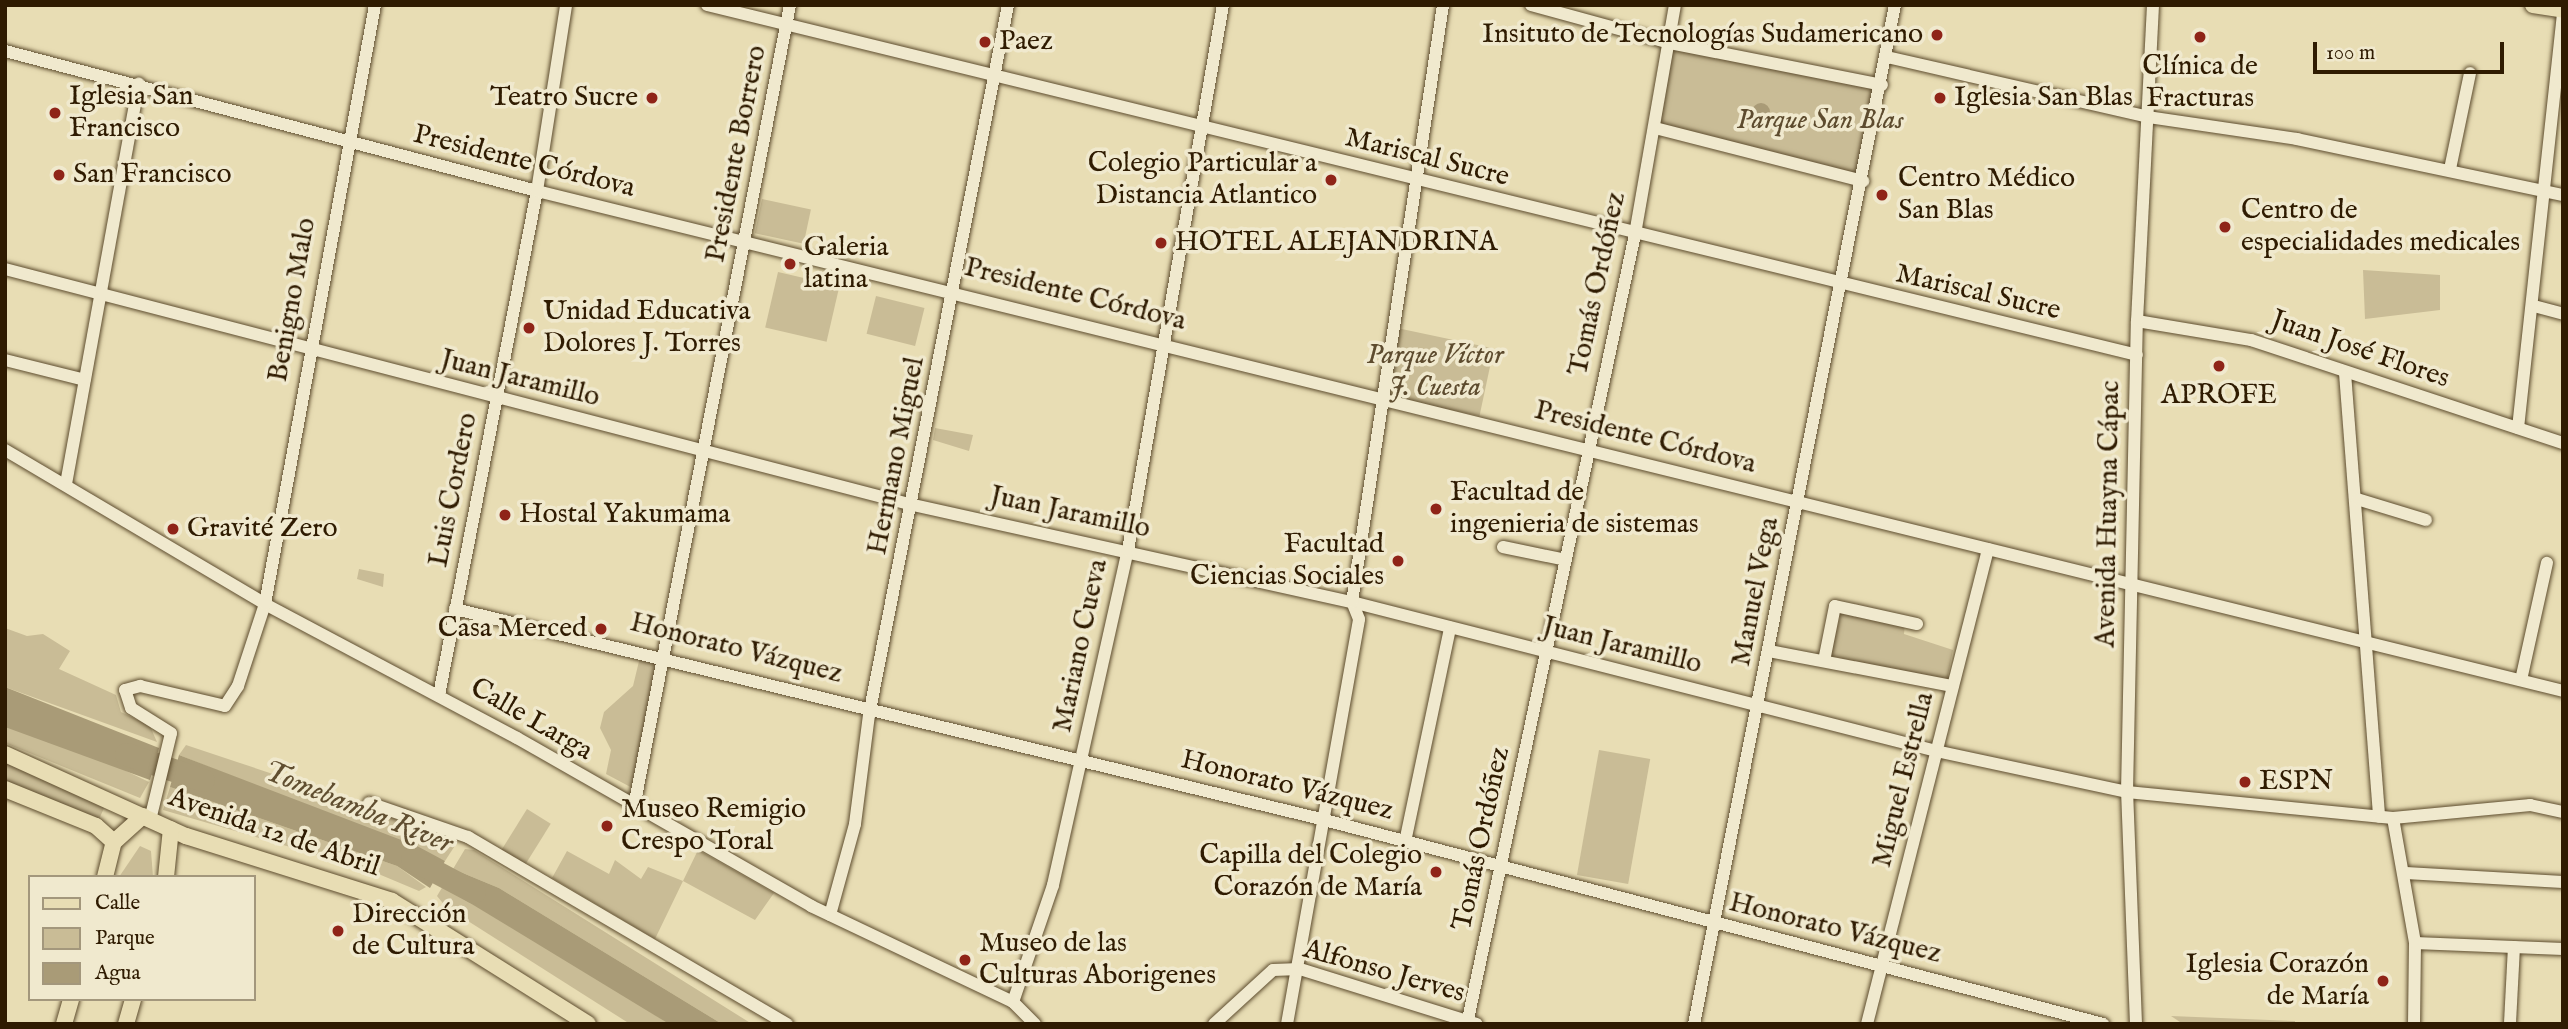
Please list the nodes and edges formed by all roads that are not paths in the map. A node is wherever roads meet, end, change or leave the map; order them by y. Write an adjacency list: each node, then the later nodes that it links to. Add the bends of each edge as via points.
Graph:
1 (375, 5): 25 (street, Benigno Malo)
2 (566, 5): 29 (street, Luis Cordero)
3 (707, 5): 14 (street, Mariscal Sucre)
4 (790, 5): 14 (street, Presidente Borrero)
5 (1008, 5): 18 (street, Hermano Miguel)
6 (1223, 5): 24 (street, Mariano Cueva)
7 (1443, 5): 27 (street)
8 (1531, 5): 15 (street)
9 (1675, 5): 15 (street, Tomás Ordóñez)
10 (1895, 5): 17 (street, Manuel Vega)
11 (2153, 5): 22 (street, Avenida Huayna Cápac)
12 (2533, 5): 13 (main road)
13 (2563, 11): 30 (street)
14 (788, 22): 18 (street, Mariscal Sucre); 33 (street, Presidente Borrero)
15 (1670, 43): 21 (street); 23 (street, Tomás Ordóñez)
16 (5, 51): 20 (street, Presidente Córdova)
17 (1886, 57): 21 (street, Manuel Vega); 22 (street)
18 (996, 74): 24 (street, Mariscal Sucre); 36 (street, Hermano Miguel)
19 (2470, 74): 26 (street)
20 (139, 85): 25 (street, Presidente Córdova); 37 (street)
21 (1882, 85): 28 (street, Manuel Vega)
22 (2148, 117): 26 (street); 40 (street, Avenida Huayna Cápac)
23 (1655, 128): 28 (street); 32 (street, Tomás Ordóñez)
24 (1203, 129): 27 (street, Mariscal Sucre); 41 (street, Mariano Cueva)
25 (346, 142): 29 (street, Presidente Córdova); 42 (street, Benigno Malo)
26 (2450, 169): 30 (street)
27 (1416, 181): 32 (street, Mariscal Sucre); 47 (street)
28 (1863, 181): 35 (street, Manuel Vega)
29 (537, 191): 33 (street, Presidente Córdova); 48 (street, Luis Cordero)
30 (2543, 191): 31 (street); 38 (street)
31 (2563, 195)
32 (1635, 234): 35 (street, Mariscal Sucre); 51 (street, Tomás Ordóñez)
33 (745, 240): 36 (street, Presidente Córdova); 53 (street, Presidente Borrero)
34 (5, 269): 37 (street, Juan Jaramillo)
35 (1842, 287): 43 (street, Mariscal Sucre); 56 (street, Manuel Vega)
36 (953, 289): 41 (street, Presidente Córdova); 57 (street, Hermano Miguel)
37 (100, 295): 42 (street, Juan Jaramillo); 46 (street)
38 (2534, 306): 39 (street); 49 (street)
39 (2563, 314)
40 (2137, 321): 43 (street, Avenida Huayna Cápac); 45 (street, Juan José Flores, via 2251,340)
41 (1167, 343): 47 (street, Presidente Córdova); 61 (street, Mariano Cueva)
42 (309, 352): 48 (street, Juan Jaramillo); 66 (street, Benigno Malo)
43 (2137, 355): 64 (street, Avenida Huayna Cápac)
44 (5, 360): 46 (street)
45 (2345, 373): 49 (street, Juan José Flores); 55 (street)
46 (85, 380): 54 (street)
47 (1382, 397): 51 (street, Presidente Córdova); 65 (street)
48 (497, 398): 53 (street, Juan Jaramillo); 67 (street, Luis Cordero)
49 (2518, 428): 50 (street, Juan José Flores)
50 (2563, 443)
51 (1589, 449): 56 (street, Presidente Córdova); 62 (street, Tomás Ordóñez)
52 (5, 450): 54 (street, Calle Larga)
53 (706, 453): 57 (street, Juan Jaramillo); 73 (street, Presidente Borrero)
54 (66, 484): 66 (street, Calle Larga)
55 (2357, 499): 58 (street); 70 (street)
56 (1799, 502): 60 (street, Presidente Córdova); 71 (street, Manuel Vega)
57 (913, 505): 61 (street, Juan Jaramillo); 80 (street, Hermano Miguel)
58 (2426, 520)
59 (1503, 547): 62 (street)
60 (1988, 549): 64 (street, Presidente Córdova); 76 (street, Miguel Estrella)
61 (1128, 550): 65 (street, Juan Jaramillo); 83 (street, Mariano Cueva)
62 (1566, 560): 72 (street, Tomás Ordóñez)
63 (2547, 563): 75 (street)
64 (2133, 585): 70 (street, Presidente Córdova); 86 (street, Avenida Huayna Cápac)
65 (1352, 602): 69 (street, Juan Jaramillo); 93 (street, via 1359,619)
66 (265, 604): 78 (street, Calle Larga); 92 (street, Benigno Malo, via 225,706 140,686 125,690 131,708 171,736 156,800)
67 (455, 609): 73 (street, Honorato Vázquez); 78 (street, Luis Cordero)
68 (1917, 624): 74 (street, via 1835,606)
69 (1450, 628): 72 (street, Juan Jaramillo); 96 (street)
70 (2366, 642): 75 (street, Presidente Córdova); 91 (street)
71 (1769, 651): 74 (street); 79 (street, Manuel Vega)
72 (1545, 652): 79 (street, Juan Jaramillo); 97 (street, Tomás Ordóñez)
73 (664, 656): 80 (street, Honorato Vázquez); 89 (street, Presidente Borrero)
74 (1824, 662): 76 (street)
75 (2521, 680): 77 (street, Presidente Córdova)
76 (1953, 686): 81 (street, Miguel Estrella)
77 (2563, 691)
78 (439, 695): 89 (street, Calle Larga)
79 (1758, 706): 81 (street, Juan Jaramillo); 103 (street, Manuel Vega)
80 (871, 707): 83 (street, Honorato Vázquez); 102 (street, Hermano Miguel, via 855,824)
81 (1936, 751): 86 (street, Juan Jaramillo); 107 (street, Miguel Estrella)
82 (5, 754): 84 (main road, Avenida 12 de Abril)
83 (1082, 761): 93 (street, Honorato Vázquez); 111 (street, Mariano Cueva, via 1053,885)
84 (61, 778): 88 (main road); 92 (main road, Avenida 12 de Abril)
85 (5, 789): 88 (main road)
86 (2127, 792): 91 (street, Juan Jaramillo); 126 (street, Avenida Huayna Cápac)
87 (369, 803): 112 (street, via 468,837)
88 (48, 806): 95 (main road, via 96,826)
89 (634, 807): 102 (street, Calle Larga)
90 (2563, 812): 91 (street, Juan Jaramillo, via 2530,805)
91 (2386, 817): 98 (street)
92 (147, 818): 94 (main road, Avenida 12 de Abril); 95 (main road)
93 (1321, 820): 96 (street, Honorato Vázquez); 108 (street)
94 (171, 829): 100 (main road); 118 (main road, Avenida 12 de Abril, via 392,901)
95 (114, 842): 99 (main road)
96 (1405, 842): 97 (street, Honorato Vázquez)
97 (1502, 870): 103 (street, Honorato Vázquez); 114 (street, Tomás Ordóñez)
98 (2406, 873): 101 (street); 104 (street)
99 (106, 875)
100 (166, 875)
101 (2563, 882)
102 (830, 915): 111 (street, Calle Larga)
103 (1714, 923): 107 (street, Honorato Vázquez); 123 (street, Manuel Vega)
104 (2415, 943): 105 (street); 127 (street)
105 (2514, 947): 106 (street); 115 (street)
106 (2563, 949)
107 (1882, 964): 113 (street, Honorato Vázquez); 124 (street, Miguel Estrella)
108 (1300, 969): 114 (street, Alfonso Jerves); 121 (street, Alfonso Jerves, via 1273,970); 122 (street)
109 (70, 1001): 116 (main road)
110 (132, 1001): 117 (main road)
111 (1013, 1002): 120 (street, Calle Larga)
112 (762, 1018): 119 (street)
113 (2064, 1019): 125 (street, Honorato Vázquez)
114 (1471, 1023)
115 (2510, 1023)
116 (64, 1024)
117 (126, 1024)
118 (588, 1024)
119 (788, 1024)
120 (1035, 1024)
121 (1214, 1024)
122 (1287, 1024)
123 (1694, 1024)
124 (1867, 1024)
125 (2103, 1024)
126 (2136, 1024)
127 (2414, 1024)

